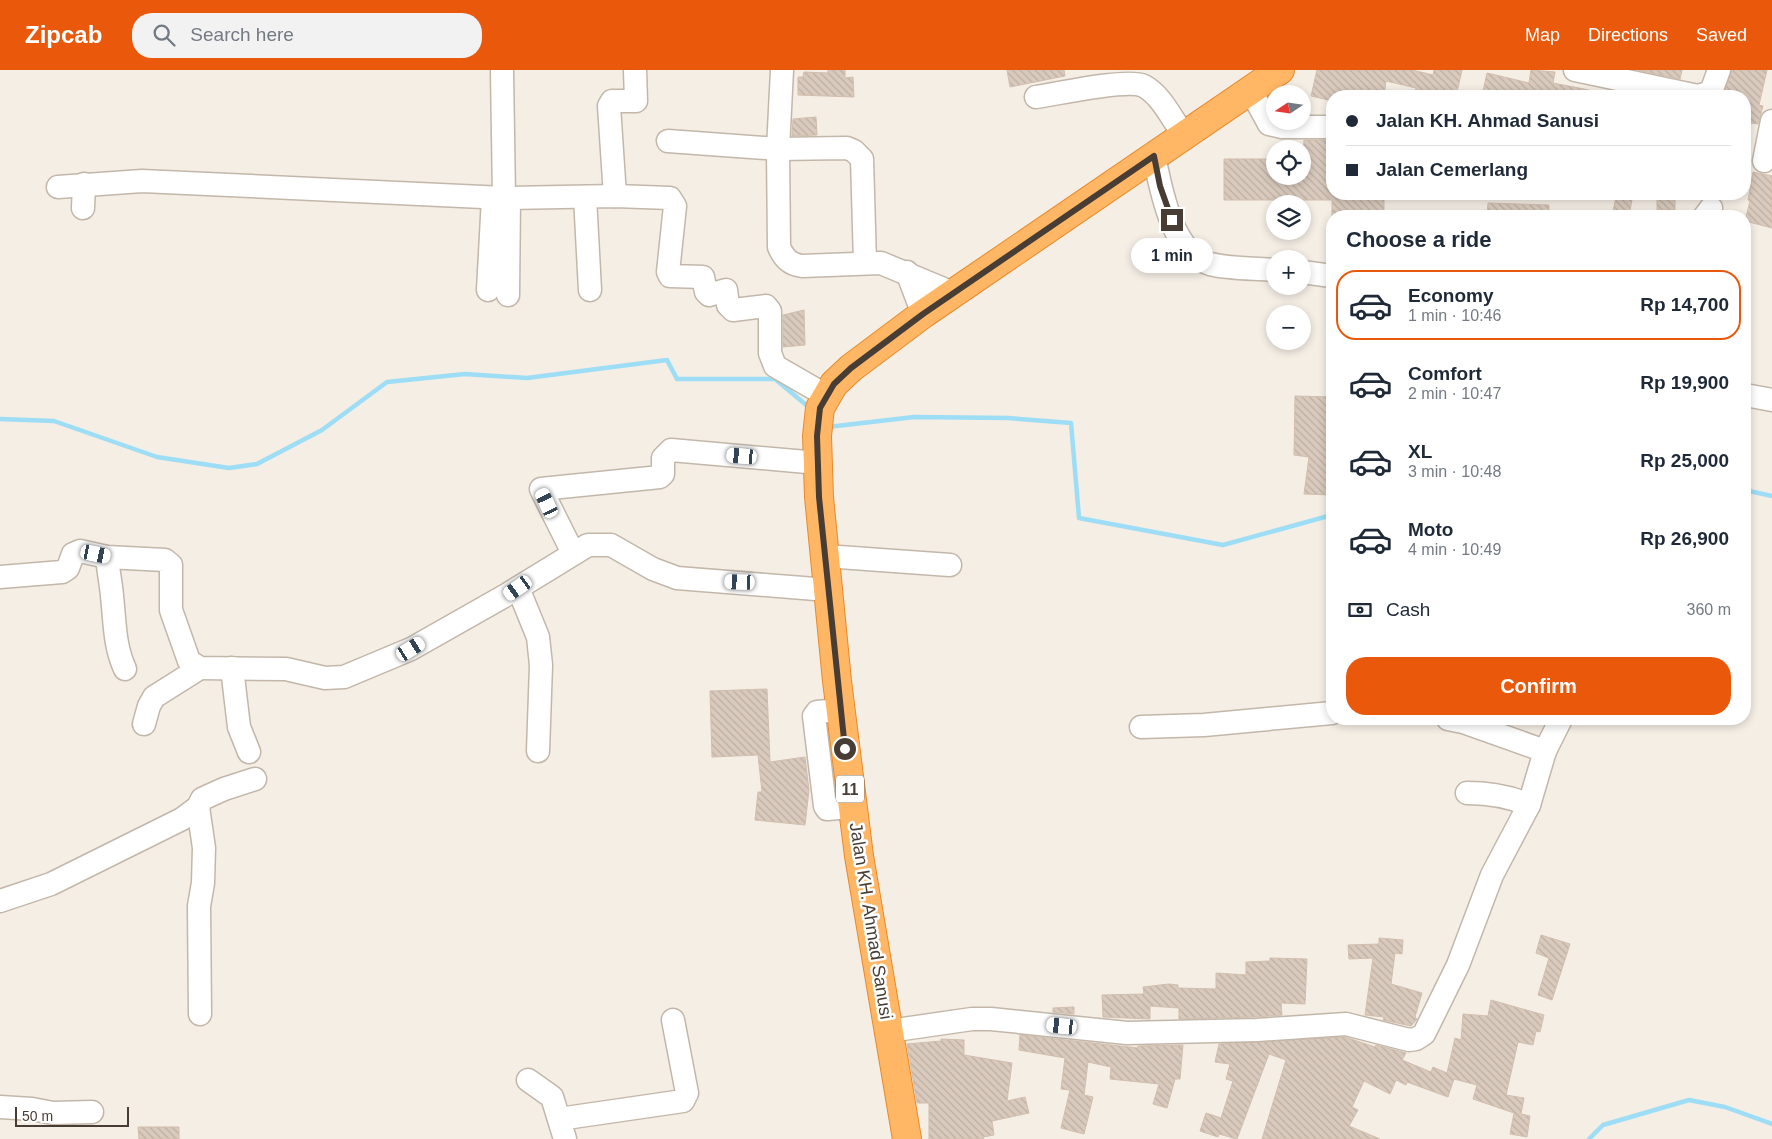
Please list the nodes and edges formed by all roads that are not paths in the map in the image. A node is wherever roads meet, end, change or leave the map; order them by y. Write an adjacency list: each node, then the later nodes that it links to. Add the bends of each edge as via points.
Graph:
1 (502, 70): 22 (street)
2 (635, 70): 20 (street, via 636,101 612,101 608,106)
3 (782, 70): 15 (street)
4 (1280, 70): 9 (highway)
5 (1575, 70): 7 (street)
6 (1719, 70): 8 (street)
7 (1670, 90)
8 (1712, 90)
9 (1251, 91): 12 (street, via 1269,124); 13 (highway)
10 (1036, 97): 13 (street, via 1128,83 1144,86 1160,100)
11 (1772, 121): 17 (street)
12 (1326, 127)
13 (1183, 134): 16 (highway)
14 (668, 141): 15 (street)
15 (778, 149): 24 (street, via 847,148 862,159); 24 (street, via 779,246 785,258 794,265 802,266)
16 (1154, 156): 25 (street, via 1160,186 1175,230 1185,247 1210,264); 31 (highway)
17 (1764, 161)
18 (84, 184): 19 (street); 22 (street, via 152,182); 23 (street)
19 (58, 187)
20 (615, 196): 21 (street); 35 (street, via 670,198 675,206 670,276 703,277 709,295 726,290 728,306 733,310 766,306 770,311 770,353 775,366)
21 (586, 197): 22 (street); 29 (street)
22 (502, 198): 30 (street)
23 (83, 208)
24 (865, 262): 26 (street, via 881,263)
25 (1266, 269)
26 (908, 272): 31 (street); 32 (street)
27 (1311, 273): 28 (street)
28 (1326, 275)
29 (590, 290)
30 (498, 293)
31 (953, 293): 32 (highway)
32 (923, 314): 35 (highway, via 851,368 834,384)
33 (1751, 396): 34 (street)
34 (1772, 400)
35 (824, 402): 36 (highway, Jalan KH. Ahmad Sanusi / 11, via 817,436)
36 (818, 463): 37 (street, via 671,450 663,458 663,474 660,476 541,489); 38 (highway, Jalan KH. Ahmad Sanusi / 11)
37 (573, 553): 42 (street); 43 (street, via 588,545 611,545 653,569 677,578)
38 (825, 556): 40 (street); 43 (highway, Jalan KH. Ahmad Sanusi / 11)
39 (107, 557): 41 (street, via 76,552 68,568 62,572); 44 (street, via 169,562 172,617 189,661); 46 (street, via 114,635)
40 (950, 565)
41 (0, 577)
42 (518, 588): 45 (street, via 411,649 344,677 325,678 286,668); 52 (street, via 538,637 541,666)
43 (828, 590): 62 (highway, Jalan KH. Ahmad Sanusi / 11, via 852,806)
44 (200, 668): 45 (street); 48 (street, via 154,698)
45 (232, 668): 54 (street, via 239,727)
46 (125, 669)
47 (1326, 714): 51 (street, via 1204,725)
48 (144, 724)
49 (1471, 725): 53 (street)
50 (1558, 725): 53 (street)
51 (1141, 727)
52 (538, 751)
53 (1545, 751): 57 (street)
54 (249, 752)
55 (255, 779): 58 (street, via 202,799)
56 (1467, 793): 57 (street, via 1487,793)
57 (1529, 805): 62 (street, via 1492,875 1458,964 1424,1034 1416,1039 1346,1024 1127,1033 972,1019)
58 (198, 807): 59 (street, via 182,819 51,884); 60 (street, via 204,848 200,906)
59 (0, 901)
60 (200, 1014)
61 (673, 1020): 66 (street, via 687,1093 683,1101)
62 (889, 1031): 67 (highway, Jalan KH. Ahmad Sanusi / 11)
63 (528, 1080): 66 (street, via 552,1097)
64 (0, 1107): 65 (street, via 53,1113)
65 (92, 1112)
66 (562, 1129)
67 (907, 1139)

